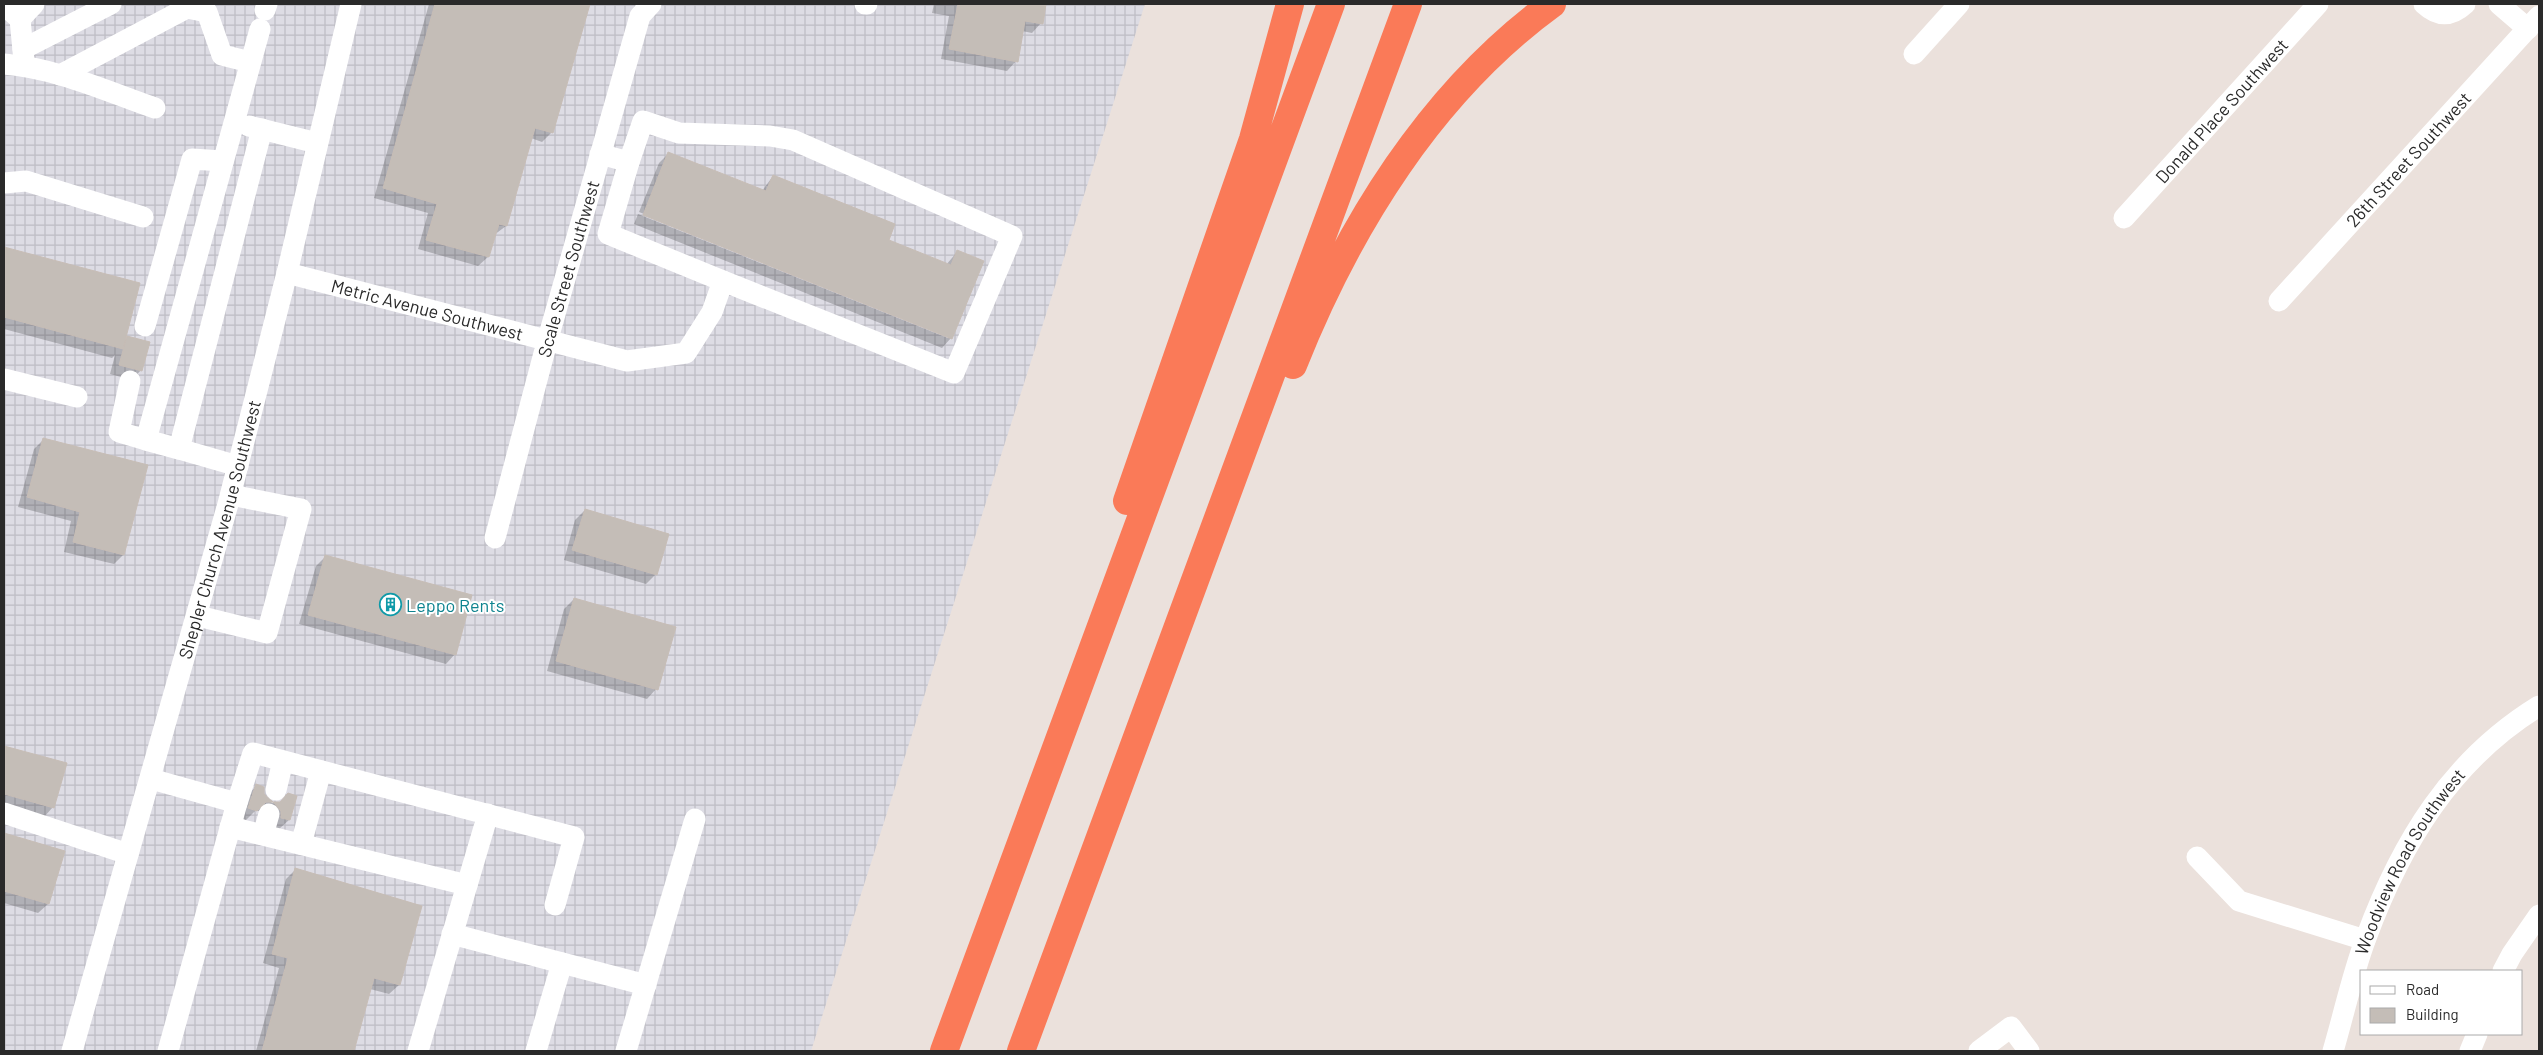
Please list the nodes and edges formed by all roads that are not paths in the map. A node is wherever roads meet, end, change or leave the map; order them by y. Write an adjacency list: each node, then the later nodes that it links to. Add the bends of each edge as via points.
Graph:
1 (111, 4): 19 (street)
2 (351, 4): 26 (street, Shepler Church Avenue Southwest)
3 (650, 4): 27 (street, Scale Street Southwest, via 640,16)
4 (1290, 4): 66 (highway, via 1250,148 1046,732)
5 (1331, 4): 66 (highway)
6 (1408, 4): 56 (highway)
7 (1552, 4): 56 (highway, via 1504,42 1451,95 1391,176 1350,246 1293,364 1150,744)
8 (1959, 4): 18 (street)
9 (2318, 4): 32 (street, Donald Place Southwest)
10 (2424, 4): 11 (street, via 2443,14 2453,13)
11 (2464, 4)
12 (2499, 4): 17 (street)
13 (4, 5): 15 (street)
14 (187, 6): 20 (street, via 207,12 222,55); 22 (street)
15 (27, 11): 19 (street)
16 (264, 14): 20 (street)
17 (2533, 23): 35 (street, 26th Street Southwest)
18 (1914, 54)
19 (24, 58): 21 (street); 22 (street)
20 (250, 62): 24 (street)
21 (4, 64)
22 (60, 75): 23 (street)
23 (156, 108)
24 (233, 121): 25 (street); 28 (street)
25 (262, 130): 26 (street); 42 (street)
26 (317, 143): 33 (street, Shepler Church Avenue Southwest)
27 (600, 154): 29 (street); 37 (street, Scale Street Southwest)
28 (222, 161): 36 (street, via 192,159); 41 (street)
29 (629, 162): 34 (street, via 608,234); 34 (street, via 643,121 679,133 770,136 793,140 1012,236 954,373)
30 (4, 182): 31 (street, via 26,181)
31 (143, 217)
32 (2124, 218)
33 (287, 273): 37 (street, Metric Avenue Southwest); 43 (street, Shepler Church Avenue Southwest)
34 (723, 281): 37 (street, Metric Avenue Southwest, via 712,312 686,353 627,361)
35 (2279, 301)
36 (145, 326)
37 (547, 342): 45 (street, Scale Street Southwest)
38 (4, 378): 40 (street)
39 (130, 381): 41 (street, via 119,432)
40 (77, 397)
41 (146, 440): 42 (street)
42 (179, 449): 43 (street)
43 (238, 466): 44 (street, Shepler Church Avenue Southwest)
44 (231, 495): 46 (street, Shepler Church Avenue Southwest); 46 (street, via 302,509 267,633)
45 (495, 538)
46 (198, 616): 50 (street, Shepler Church Avenue Southwest)
47 (2539, 706): 68 (street, Woodview Road Southwest, via 2487,743 2454,778 2418,829 2392,875)
48 (283, 761): 49 (street); 51 (street); 52 (street, via 253,753)
49 (321, 771): 55 (street); 60 (street)
50 (150, 778): 52 (street); 61 (street, Shepler Church Avenue Southwest)
51 (276, 790)
52 (237, 803): 58 (street)
53 (4, 813): 61 (street)
54 (269, 814): 59 (street)
55 (488, 814): 63 (street); 64 (street, via 574,837)
56 (1107, 816): 79 (highway)
57 (695, 820): 71 (street)
58 (230, 827): 59 (street); 74 (street)
59 (263, 835): 60 (street)
60 (301, 844): 63 (street)
61 (128, 854): 73 (street, Shepler Church Avenue Southwest)
62 (2196, 857): 68 (street, via 2239,901)
63 (467, 885): 67 (street)
64 (555, 905)
65 (2539, 914): 70 (street)
66 (993, 918): 78 (highway)
67 (452, 934): 69 (street); 75 (street)
68 (2365, 940): 82 (street, Woodview Road Southwest)
69 (562, 963): 71 (street); 76 (street)
70 (2504, 970)
71 (646, 985): 77 (street)
72 (2477, 1035): 83 (street)
73 (73, 1051)
74 (168, 1051)
75 (418, 1051)
76 (536, 1051)
77 (626, 1051)
78 (944, 1051)
79 (1021, 1051)
80 (1979, 1051): 81 (street, via 2011,1027)
81 (2029, 1051)
82 (2333, 1051)
83 (2470, 1051)

